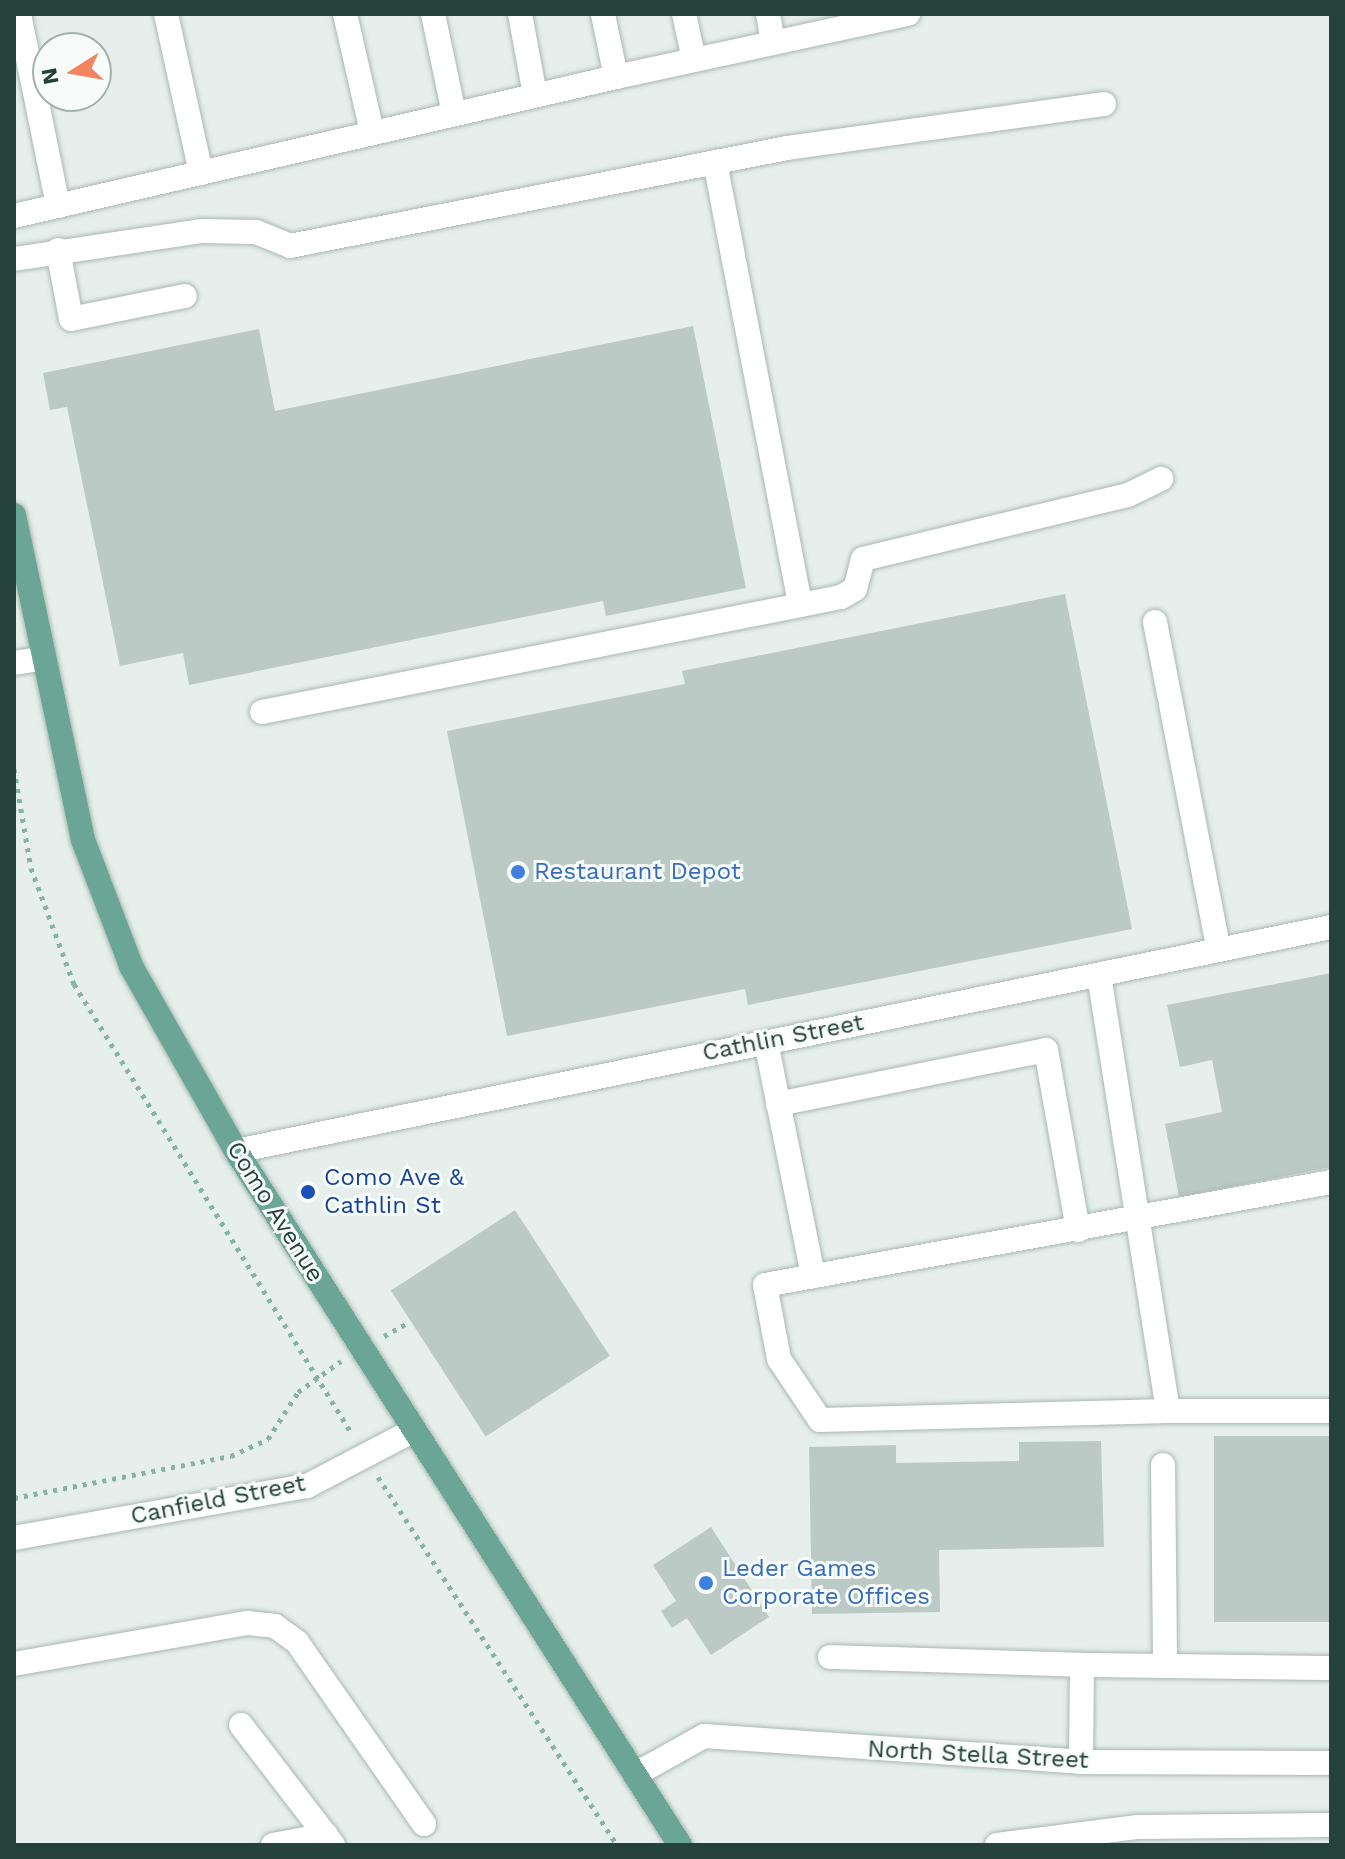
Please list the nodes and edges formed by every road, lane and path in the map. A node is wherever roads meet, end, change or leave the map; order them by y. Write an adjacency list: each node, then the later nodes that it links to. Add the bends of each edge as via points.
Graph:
1 (19, 14): 20 (street)
2 (166, 14): 19 (street)
3 (345, 14): 17 (street)
4 (433, 14): 16 (street)
5 (520, 14): 14 (street)
6 (603, 14): 13 (street)
7 (684, 14): 12 (street)
8 (768, 14): 11 (street)
9 (908, 14): 10 (street)
10 (855, 20): 11 (street)
11 (773, 43): 12 (street)
12 (694, 60): 13 (street)
13 (616, 77): 14 (street)
14 (535, 95): 16 (street)
15 (1104, 104): 18 (street)
16 (454, 114): 17 (street)
17 (372, 132): 19 (street)
18 (715, 162): 22 (street, via 290,246 256,232 201,231); 27 (street)
19 (201, 173): 20 (street)
20 (58, 206): 21 (street)
21 (14, 216)
22 (58, 250): 23 (street); 24 (street, via 71,319)
23 (14, 259)
24 (185, 296)
25 (1161, 479): 27 (street, via 1128,495 863,559 855,589)
26 (14, 515): 29 (main road, Como Avenue)
27 (800, 605): 31 (street)
28 (1155, 622): 34 (street)
29 (44, 658): 30 (street); 38 (main road, Como Avenue, via 83,840 101,897 162,1026)
30 (14, 663)
31 (262, 712)
32 (14, 769): 43 (path, via 31,868 74,984)
33 (1331, 927): 34 (street, Cathlin Street)
34 (1219, 950): 35 (street, Cathlin Street)
35 (1099, 975): 36 (street, Cathlin Street); 40 (street)
36 (766, 1042): 37 (street); 38 (street, Cathlin Street)
37 (778, 1104): 41 (street, via 1046,1050); 42 (street)
38 (236, 1151): 46 (main road, Como Avenue)
39 (1331, 1182): 40 (street)
40 (1137, 1220): 41 (street); 44 (street)
41 (1078, 1230): 42 (street)
42 (813, 1276): 44 (street, via 765,1285 779,1359 820,1420)
43 (314, 1376): 47 (path); 49 (path, via 268,1439 231,1456)
44 (1168, 1411): 45 (street)
45 (1331, 1411)
46 (412, 1431): 47 (street, Canfield Street); 59 (main road, Como Avenue)
47 (365, 1455): 50 (street, Canfield Street, via 307,1486); 64 (path)
48 (1163, 1465): 54 (street)
49 (14, 1498)
50 (14, 1538)
51 (830, 1657): 53 (street)
52 (14, 1664): 60 (street, via 247,1623 275,1626 297,1642)
53 (1082, 1665): 54 (street); 57 (street)
54 (1165, 1666): 55 (street)
55 (1331, 1668)
56 (241, 1725): 62 (street)
57 (1081, 1762): 58 (street, North Stella Street); 59 (street, North Stella Street, via 704,1736)
58 (1331, 1763)
59 (636, 1774): 65 (main road, Como Avenue)
60 (424, 1824)
61 (1331, 1825): 66 (street, via 1138,1827)
62 (330, 1840): 63 (street)
63 (273, 1845)
64 (617, 1845)
65 (680, 1845)
66 (997, 1845)

